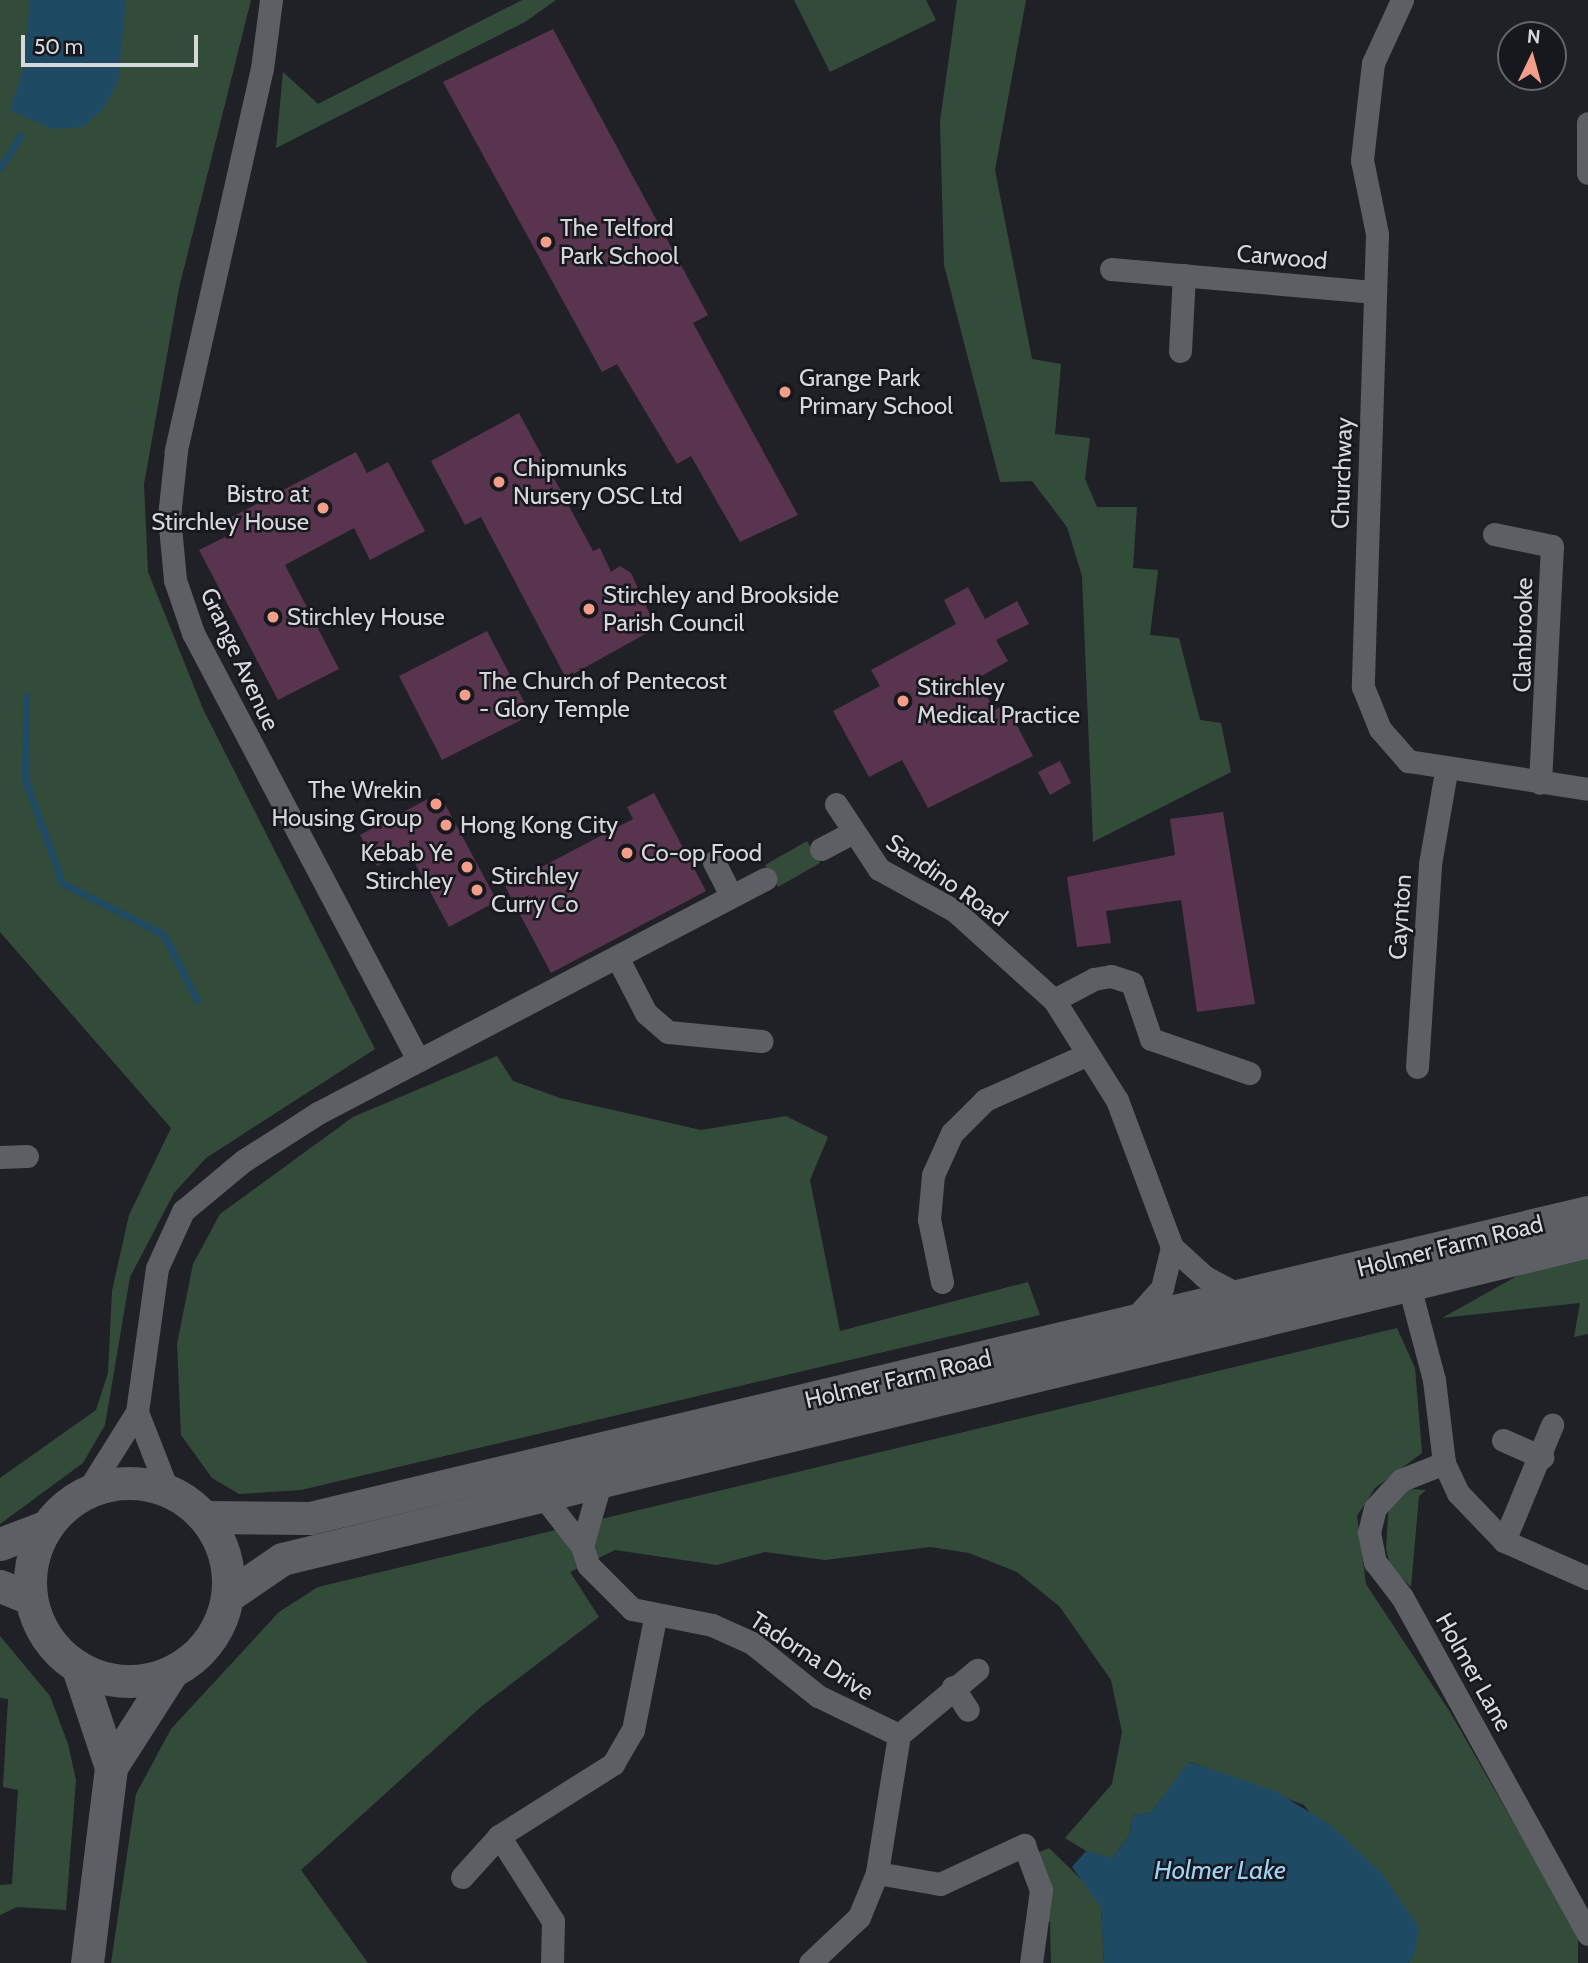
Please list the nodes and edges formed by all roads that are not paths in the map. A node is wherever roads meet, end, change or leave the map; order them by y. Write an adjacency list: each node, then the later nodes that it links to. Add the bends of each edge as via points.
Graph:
1 (271, 0): 23 (street, Grange Avenue, via 262,68 176,451 169,516 175,580 193,634)
2 (1402, 0): 7 (street, Churchway, via 1373,63 1362,160 1377,234)
3 (1588, 123): 4 (street)
4 (1588, 173)
5 (1111, 269): 6 (street, Carwood)
6 (1184, 275): 7 (street, Carwood); 8 (street)
7 (1375, 292): 10 (street, Churchway, via 1363,688 1380,729 1408,761)
8 (1180, 351)
9 (1494, 534): 11 (street, Clanbrooke, via 1552,546)
10 (1446, 771): 11 (street, Churchway); 24 (street, Caynton, via 1430,864)
11 (1541, 783): 12 (street, Churchway)
12 (1588, 789)
13 (836, 804): 14 (street, Sandino Road)
14 (852, 833): 15 (street); 20 (street, Sandino Road, via 879,869 955,911)
15 (821, 849)
16 (714, 862): 18 (street)
17 (765, 879): 18 (street)
18 (731, 896): 19 (street)
19 (617, 957): 21 (street, via 646,1013 668,1032); 23 (street)
20 (1054, 1000): 22 (street, Sandino Road); 25 (street, via 1094,979 1111,976 1132,983 1151,1039)
21 (762, 1041)
22 (1084, 1056): 30 (street, Sandino Road, via 1117,1100); 31 (street, via 985,1100 952,1133 933,1175 929,1219)
23 (418, 1060): 35 (street, via 296,1126 183,1211 157,1268)
24 (1417, 1067)
25 (1249, 1073)
26 (27, 1156): 27 (street)
27 (0, 1157)
28 (1588, 1212): 33 (street, Holmer Farm Road)
29 (1588, 1241): 32 (street, Holmer Farm Road)
30 (1172, 1247): 33 (street, Sandino Road, via 1205,1278); 34 (street, via 1162,1288)
31 (942, 1282)
32 (1408, 1282): 39 (street, via 1434,1380); 40 (street, Holmer Farm Road)
33 (1243, 1297): 34 (street, Holmer Farm Road)
34 (1129, 1324): 44 (street, Holmer Farm Road, via 310,1518)
35 (137, 1412): 41 (street); 42 (street)
36 (1552, 1425): 38 (street)
37 (1503, 1440): 38 (street)
38 (1542, 1457): 46 (street)
39 (1444, 1463): 46 (street, via 1478,1521); 63 (street, Holmer Lane, via 1401,1480 1380,1501 1369,1532 1375,1562 1402,1597)
40 (601, 1480): 43 (street, Holmer Farm Road); 48 (street)
41 (167, 1489): 42 (street, via 141,1482); 44 (street)
42 (88, 1490): 45 (street)
43 (542, 1495): 48 (street, Tadorna Drive); 51 (street, Holmer Farm Road, via 282,1559)
44 (205, 1517): 51 (street, via 228,1568)
45 (45, 1527): 47 (street); 50 (street)
46 (1504, 1541): 49 (street)
47 (0, 1544)
48 (582, 1546): 52 (street, Tadorna Drive, via 587,1565 611,1595)
49 (1588, 1578)
50 (15, 1592): 53 (street, via 46,1638)
51 (228, 1597): 55 (street, via 218,1627 198,1653)
52 (655, 1618): 58 (street, Tadorna Drive, via 712,1625 752,1643 818,1696); 60 (street, via 633,1730 613,1764)
53 (78, 1668): 55 (street, via 108,1680 141,1681); 59 (street)
54 (977, 1670): 56 (street)
55 (172, 1672): 59 (street)
56 (953, 1687): 57 (street); 58 (street)
57 (968, 1710)
58 (899, 1735): 61 (street)
59 (111, 1768): 64 (street)
60 (499, 1836): 62 (street); 65 (street, via 553,1920)
61 (877, 1873): 66 (street, via 859,1917); 67 (street, via 940,1884 1024,1845 1041,1890)
62 (462, 1877)
63 (1588, 1934)
64 (87, 1963)
65 (552, 1963)
66 (810, 1963)
67 (1031, 1963)

